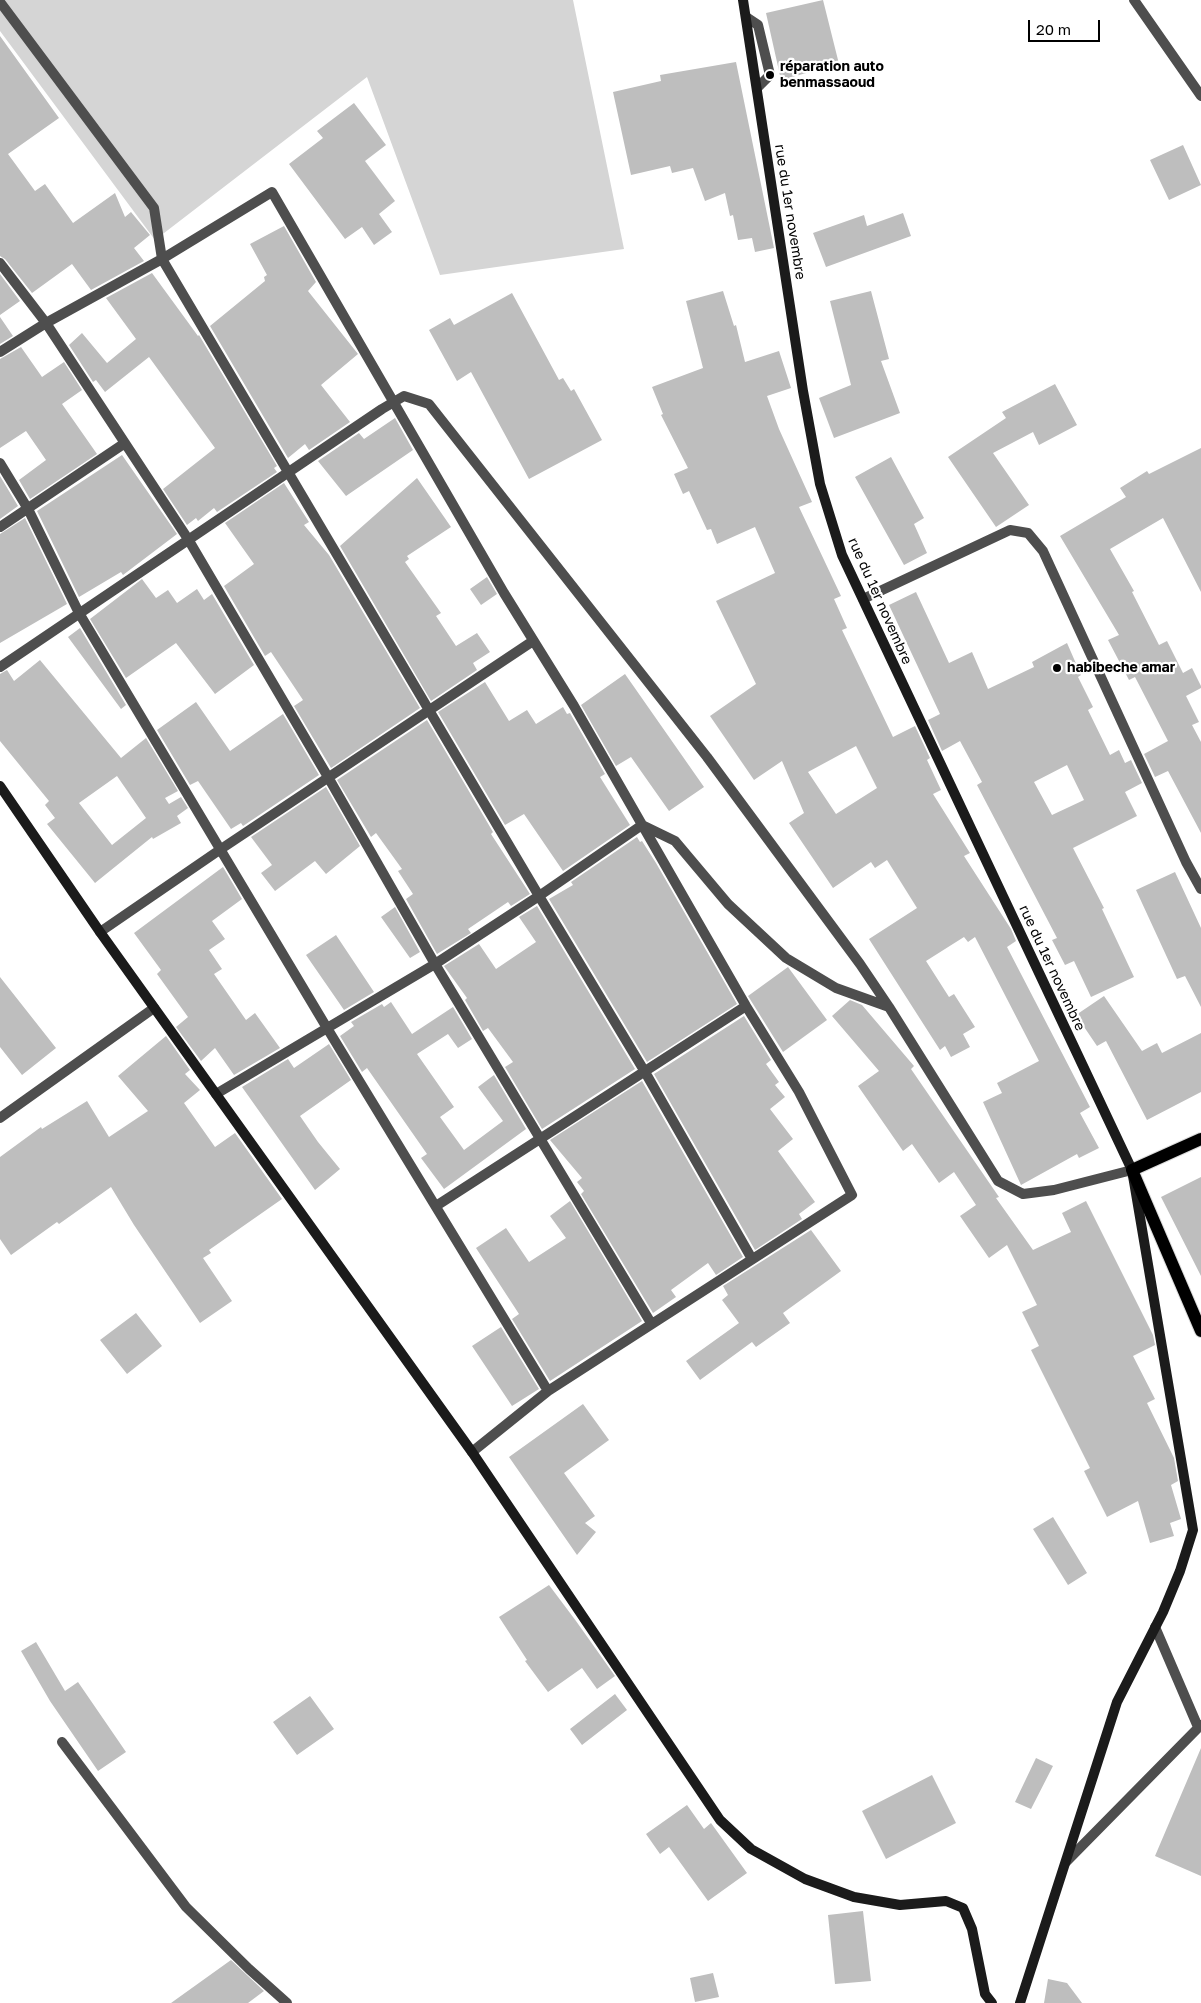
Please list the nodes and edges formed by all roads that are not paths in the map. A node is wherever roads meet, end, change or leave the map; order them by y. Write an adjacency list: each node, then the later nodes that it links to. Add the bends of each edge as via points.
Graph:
1 (743, 0): 4 (main road, rue du 1er novembre)
2 (1134, 0): 6 (street)
3 (0, 2): 7 (street, via 154,208)
4 (746, 17): 5 (main road, rue du 1er novembre); 5 (street, via 758,25 770,75)
5 (757, 88): 18 (main road, rue du 1er novembre, via 820,484 842,555)
6 (1201, 96)
7 (162, 259): 9 (street); 11 (street, via 272,192); 14 (street)
8 (0, 263): 9 (street)
9 (46, 324): 10 (street); 12 (street)
10 (0, 352)
11 (393, 402): 14 (street); 20 (street); 32 (street, via 404,396 429,404 707,757)
12 (125, 443): 15 (street); 17 (street)
13 (0, 463): 15 (street)
14 (288, 472): 17 (street); 22 (street)
15 (28, 509): 16 (street); 19 (street)
16 (0, 527)
17 (188, 539): 19 (street); 23 (street)
18 (863, 598): 27 (street, via 1010,530 1028,532 1043,550); 40 (main road, rue du 1er novembre)
19 (79, 613): 21 (street); 26 (street)
20 (534, 641): 22 (street); 25 (street)
21 (0, 667)
22 (430, 710): 23 (street); 28 (street)
23 (328, 778): 26 (street); 30 (street)
24 (0, 786): 29 (main road)
25 (642, 825): 28 (street); 31 (street); 32 (street, via 675,842 728,904 786,958 836,988)
26 (221, 848): 29 (street); 34 (street)
27 (1201, 889)
28 (538, 896): 30 (street); 35 (street)
29 (100, 932): 33 (main road)
30 (435, 964): 34 (street); 39 (street)
31 (746, 1006): 35 (street); 42 (street, via 799,1092 852,1195)
32 (889, 1007): 40 (street, via 998,1181 1023,1194 1054,1190)
33 (154, 1008): 36 (main road); 37 (street)
34 (327, 1028): 36 (street); 41 (street)
35 (645, 1072): 39 (street); 42 (street)
36 (216, 1094): 46 (main road)
37 (0, 1118)
38 (1201, 1139): 40 (main road)
39 (539, 1140): 41 (street); 43 (street)
40 (1132, 1170): 44 (main road); 47 (main road, rue du 1er novembre, via 1193,1530 1164,1612)
41 (436, 1206): 45 (street)
42 (752, 1259): 43 (street)
43 (651, 1324): 45 (street)
44 (1201, 1331)
45 (548, 1391): 46 (street)
46 (472, 1452): 52 (main road, via 720,1820 751,1849 804,1879 854,1897 900,1905 946,1901 963,1908 972,1929 985,1994)
47 (1155, 1627): 48 (street); 50 (main road, rue du 1er novembre, via 1117,1702)
48 (1200, 1726): 50 (street)
49 (62, 1742): 51 (street, via 186,1907)
50 (1066, 1862): 53 (main road, rue du 1er novembre)
51 (287, 2003)
52 (992, 2003)
53 (1020, 2003)

